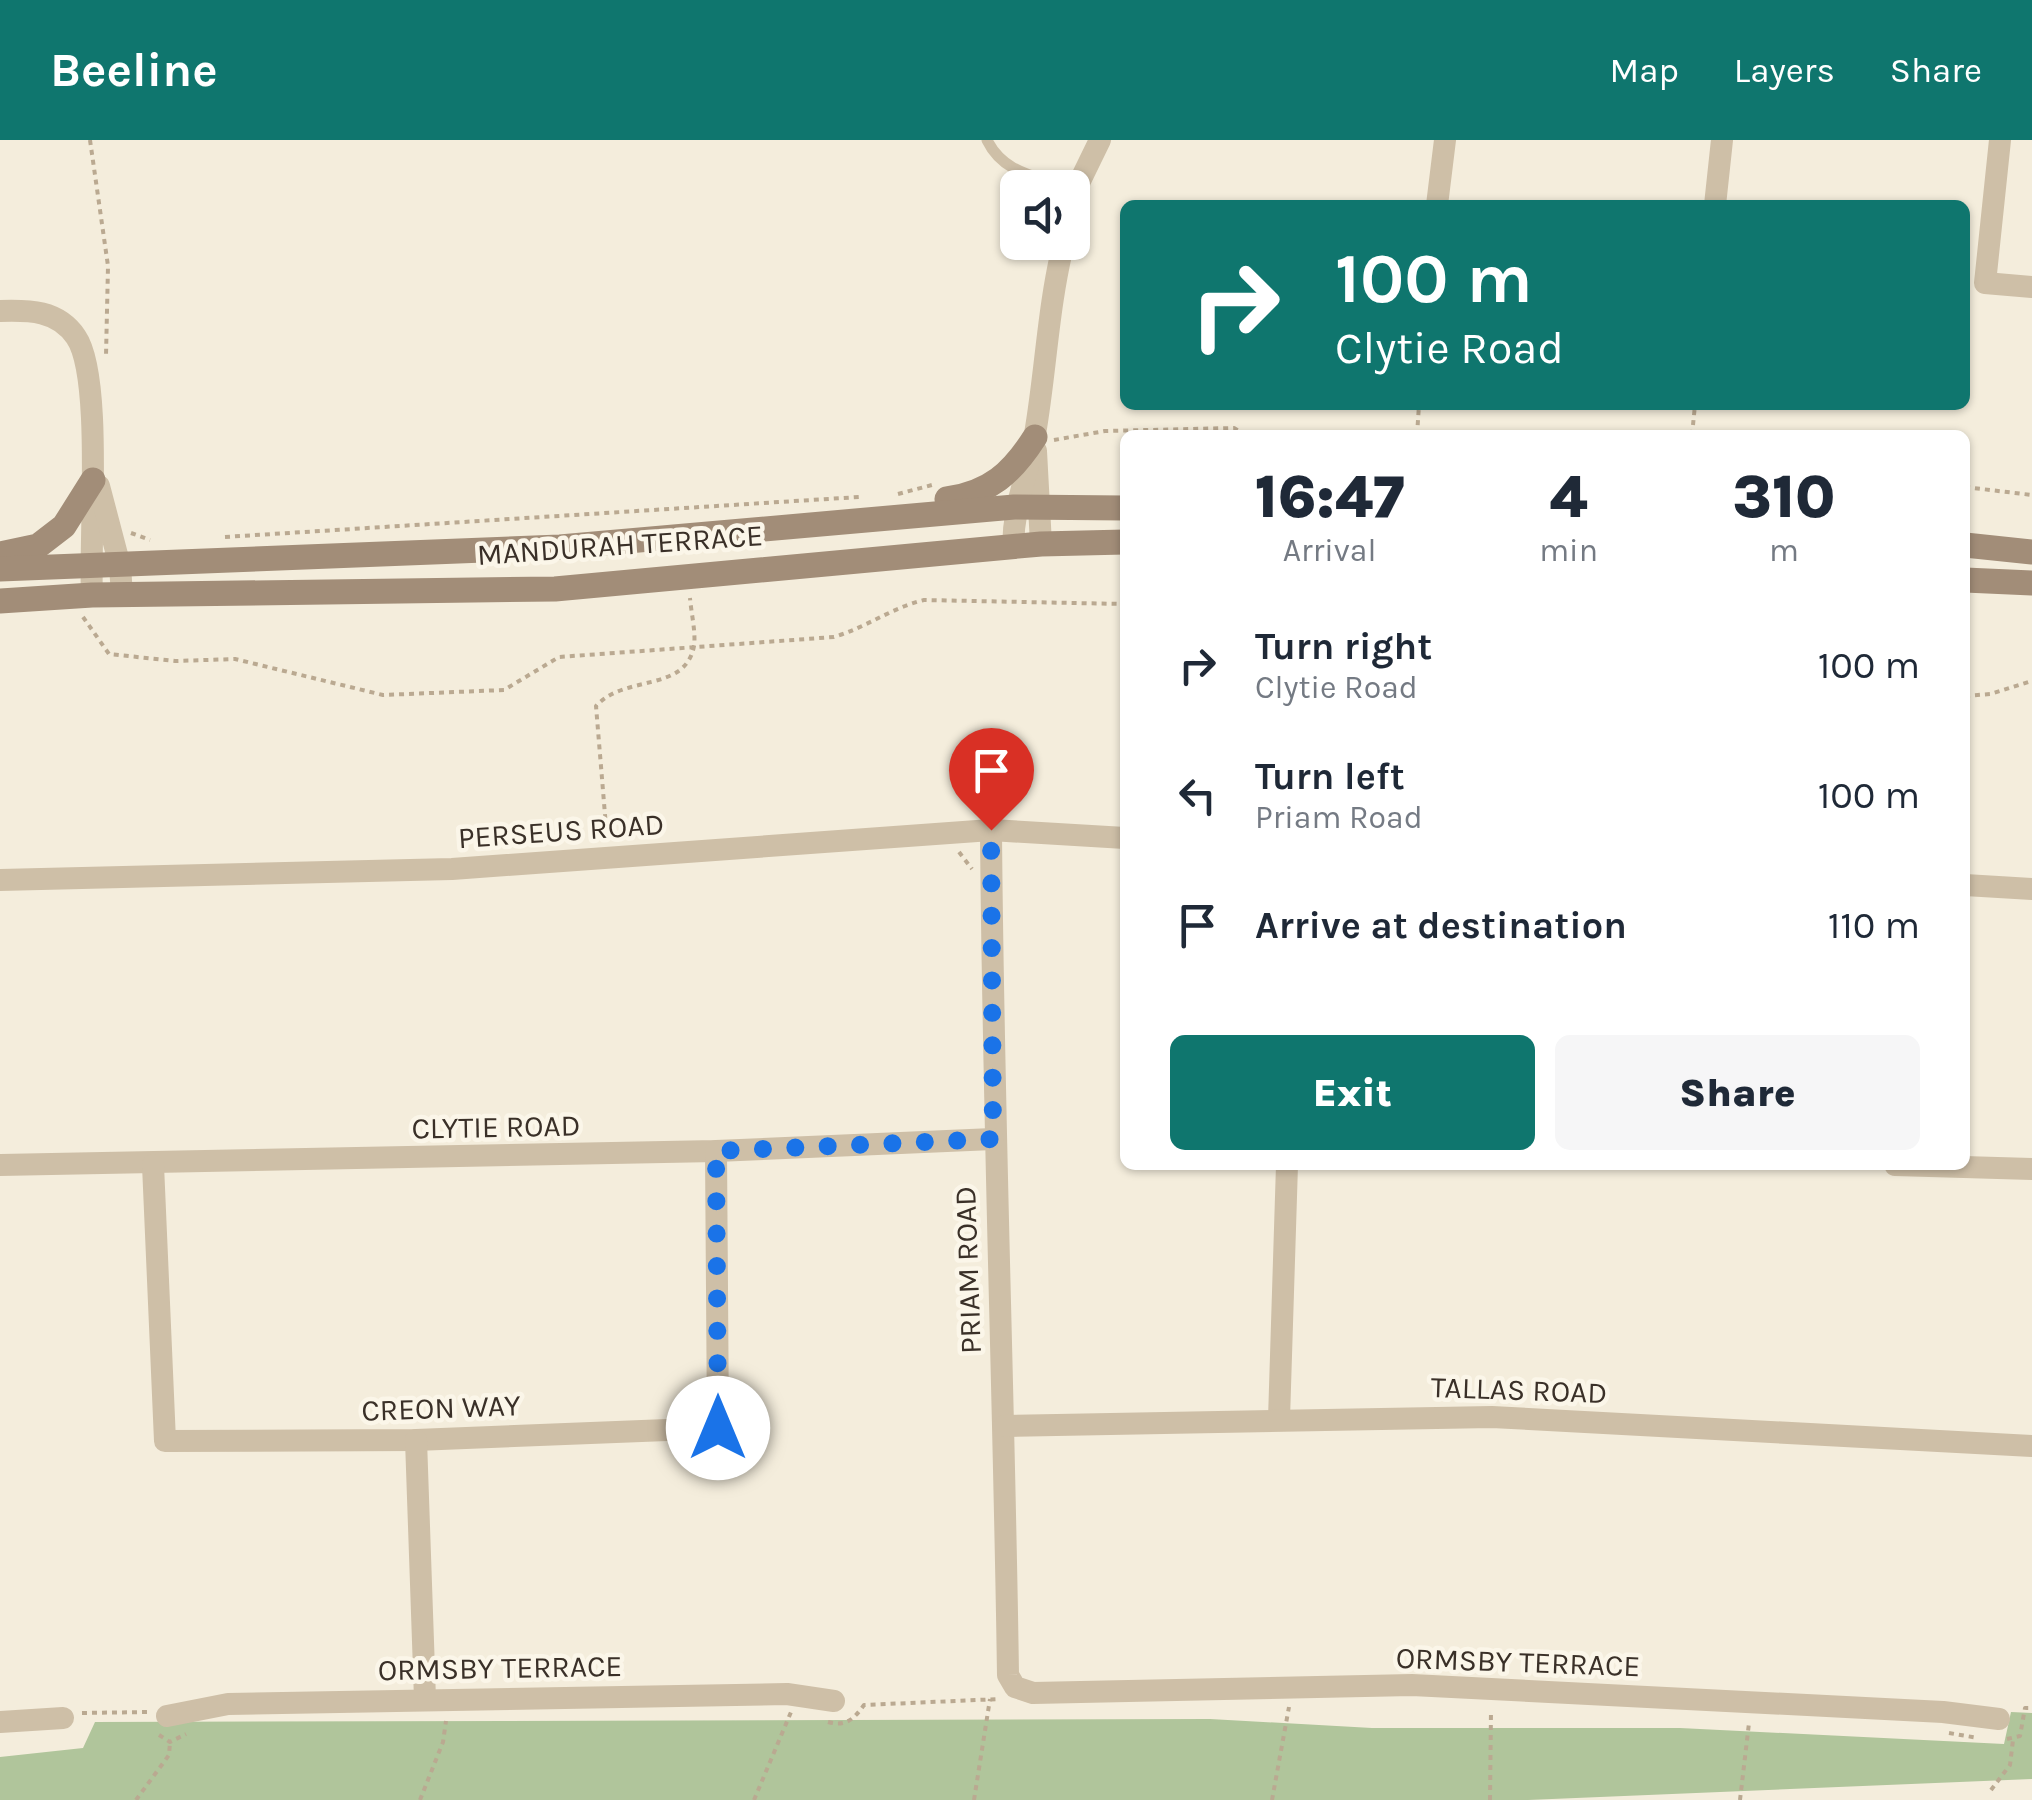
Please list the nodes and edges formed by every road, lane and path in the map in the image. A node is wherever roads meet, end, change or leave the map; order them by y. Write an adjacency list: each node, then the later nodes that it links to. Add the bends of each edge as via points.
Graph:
1 (90, 140): 14 (path, via 108,266)
2 (987, 140): 7 (lane)
3 (1100, 140): 8 (street)
4 (1445, 140): 9 (street)
5 (1722, 140): 10 (street)
6 (2000, 140): 12 (street, via 1985,284)
7 (1013, 170)
8 (1085, 170)
9 (1438, 200)
10 (1716, 200)
11 (1059, 260): 18 (street)
12 (2032, 287)
13 (0, 311): 19 (street, via 47,314 78,339 85,356)
14 (106, 360)
15 (1148, 430): 16 (path)
16 (1237, 430)
17 (1120, 431): 18 (path, via 1064,442)
18 (1035, 437): 24 (main road, via 1014,469 989,488); 25 (street); 27 (street)
19 (93, 474): 29 (street); 38 (main road, via 64,526 38,546); 40 (street)
20 (944, 482): 24 (path)
21 (1970, 488): 22 (path)
22 (2032, 494)
23 (876, 496): 26 (path)
24 (898, 506): 25 (main road, MANDURAH TERRACE); 30 (main road, MANDURAH TERRACE)
25 (1014, 507): 27 (main road, MANDURAH TERRACE); 36 (street)
26 (680, 508): 30 (path); 31 (path)
27 (1040, 508): 28 (main road, MANDURAH TERRACE); 34 (street)
28 (1120, 508)
29 (108, 521): 32 (path, via 122,520 140,538); 39 (street)
30 (684, 536): 39 (main road, MANDURAH TERRACE)
31 (216, 537)
32 (158, 541)
33 (1120, 542): 34 (main road, MANDURAH TERRACE)
34 (1042, 544): 36 (main road, MANDURAH TERRACE)
35 (1970, 546): 37 (main road)
36 (1013, 547): 42 (main road, MANDURAH TERRACE)
37 (2032, 552)
38 (0, 554)
39 (120, 566): 40 (main road, MANDURAH TERRACE); 45 (street)
40 (90, 567): 41 (main road, MANDURAH TERRACE); 46 (street)
41 (0, 570)
42 (688, 573): 45 (main road, MANDURAH TERRACE, via 555,589); 49 (path)
43 (1970, 580): 44 (main road)
44 (2032, 584)
45 (122, 594): 46 (main road, MANDURAH TERRACE)
46 (80, 596): 47 (main road, MANDURAH TERRACE); 49 (path, via 109,654 235,658 384,695 504,690 558,657)
47 (0, 601)
48 (1120, 604): 49 (path, via 924,600 834,637)
49 (694, 647): 54 (path, via 682,670 610,690 596,706)
50 (2032, 681): 51 (path)
51 (1970, 696)
52 (991, 830): 53 (street, PERSEUS ROAD); 55 (street, PERSEUS ROAD, via 452,869); 58 (street, PRIAM ROAD)
53 (1120, 838)
54 (608, 845)
55 (0, 880)
56 (1970, 886): 57 (street)
57 (2032, 889)
58 (993, 1139): 59 (street, CLYTIE ROAD); 66 (street, PRIAM ROAD)
59 (716, 1151): 61 (street, CLYTIE ROAD); 67 (street, CREON WAY, via 718,1428)
60 (0, 1165): 61 (street, CLYTIE ROAD)
61 (153, 1165): 67 (street, CREON WAY, via 164,1441)
62 (1970, 1167): 63 (street)
63 (2032, 1168)
64 (1287, 1170): 65 (street)
65 (1279, 1418): 66 (street, TALLAS ROAD); 68 (street, TALLAS ROAD, via 1492,1416)
66 (1004, 1426): 69 (street, PRIAM ROAD, via 1008,1674 1015,1687)
67 (416, 1440): 70 (street)
68 (2032, 1446)
69 (1033, 1692): 81 (street, ORMSBY TERRACE, via 1412,1686 1942,1712)
70 (424, 1699): 72 (street, ORMSBY TERRACE, via 787,1694); 78 (street, ORMSBY TERRACE, via 228,1704)
71 (990, 1699): 87 (path)
72 (834, 1701)
73 (1492, 1701): 89 (path)
74 (1290, 1702): 88 (path)
75 (793, 1708): 86 (path)
76 (447, 1711): 85 (path, via 443,1742)
77 (1750, 1713): 90 (path)
78 (155, 1714): 79 (path)
79 (63, 1718): 80 (street)
80 (0, 1722)
81 (2006, 1729): 83 (path, via 2010,1765)
82 (170, 1742): 84 (path, via 169,1755)
83 (1991, 1790)
84 (136, 1800)
85 (420, 1800)
86 (754, 1800)
87 (974, 1800)
88 (1272, 1800)
89 (1490, 1800)
90 (1740, 1800)

